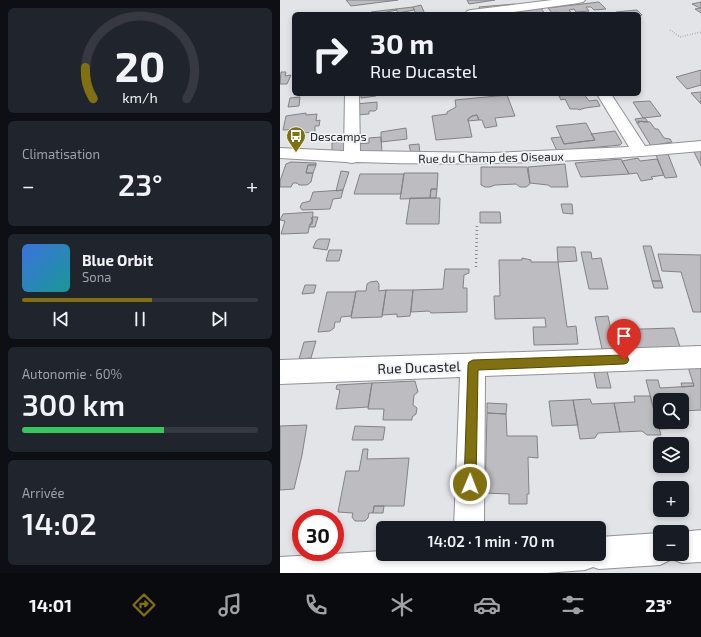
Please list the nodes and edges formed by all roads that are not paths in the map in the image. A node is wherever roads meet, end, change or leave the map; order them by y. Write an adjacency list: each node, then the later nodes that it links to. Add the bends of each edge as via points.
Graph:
1 (579, 0): 2 (street)
2 (486, 12)
3 (352, 96): 8 (street)
4 (605, 96): 6 (street)
5 (701, 146): 6 (street, Rue du Champ des Oiseaux)
6 (641, 152): 8 (street, Rue du Champ des Oiseaux, via 478,160)
7 (280, 153): 8 (street, Rue du Champ des Oiseaux)
8 (352, 158)
9 (701, 357): 10 (street, Rue Ducastel)
10 (473, 365): 11 (street, Rue Ducastel); 12 (street)
11 (280, 372)
12 (469, 521)
13 (701, 546): 14 (street)
14 (689, 547)
15 (653, 549): 16 (street)
16 (606, 553)
17 (430, 561): 18 (street)
18 (280, 573)

